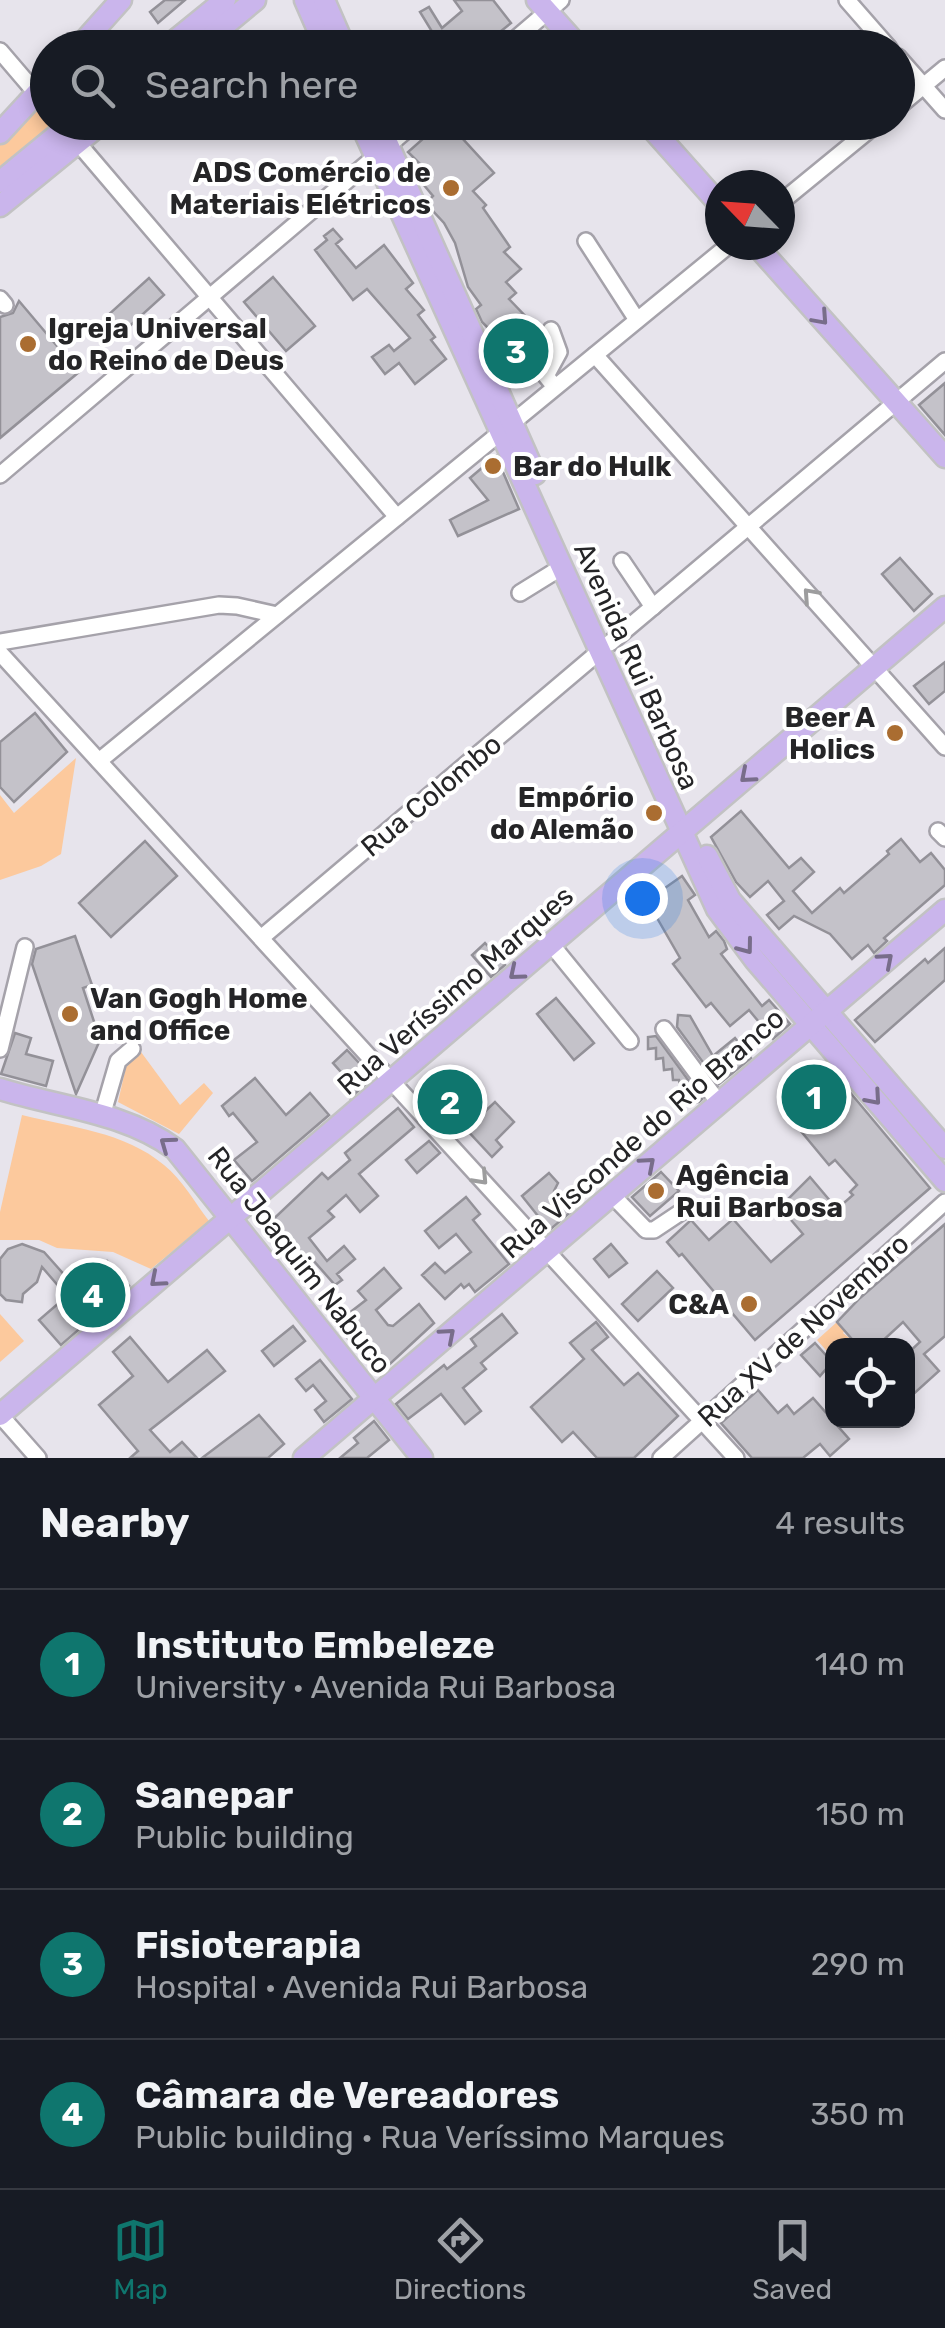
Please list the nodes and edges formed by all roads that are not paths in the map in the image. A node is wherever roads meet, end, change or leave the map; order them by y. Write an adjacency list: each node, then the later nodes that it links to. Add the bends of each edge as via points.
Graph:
1 (121, 0): 8 (main road)
2 (225, 0): 9 (main road)
3 (256, 0): 10 (main road)
4 (304, 0): 11 (main road)
5 (324, 0): 12 (main road)
6 (847, 0): 15 (street)
7 (549, 4): 13 (street); 14 (main road)
8 (94, 30)
9 (188, 30)
10 (218, 30)
11 (318, 30)
12 (337, 30)
13 (523, 30)
14 (567, 30)
15 (873, 30)
16 (0, 51): 19 (street)
17 (945, 68): 20 (street)
18 (915, 77): 20 (street)
19 (30, 80)
20 (923, 86): 21 (street); 23 (street)
21 (915, 93)
22 (30, 106): 24 (main road)
23 (945, 110)
24 (0, 133)
25 (55, 140): 34 (main road)
26 (60, 140): 37 (main road)
27 (79, 140): 41 (street)
28 (374, 140): 33 (main road, Avenida Rui Barbosa)
29 (380, 140): 33 (main road, Avenida Rui Barbosa)
30 (395, 140): 33 (street)
31 (662, 140): 35 (main road)
32 (857, 140): 36 (street)
33 (382, 151): 41 (street); 48 (main road, Avenida Rui Barbosa)
34 (0, 182)
35 (705, 188)
36 (795, 192)
37 (0, 206)
38 (586, 240): 42 (street)
39 (711, 260): 42 (street)
40 (769, 260): 47 (main road, one-way to 47)
41 (210, 297): 50 (street); 51 (street)
42 (637, 320): 44 (street)
43 (552, 330): 46 (street, via 559,352 546,376)
44 (595, 354): 46 (street); 52 (street)
45 (945, 360): 47 (street, Rua Colombo)
46 (555, 387): 48 (street)
47 (896, 402): 49 (main road); 52 (street, Rua Colombo)
48 (506, 427): 51 (street); 54 (main road, Avenida Rui Barbosa); 60 (main road, Avenida Rui Barbosa)
49 (945, 457)
50 (0, 475)
51 (397, 516): 58 (street)
52 (748, 526): 56 (street, Rua Colombo); 62 (street, one-way to 52)
53 (622, 561): 56 (street)
54 (562, 567): 55 (street); 60 (main road, Avenida Rui Barbosa)
55 (520, 593)
56 (653, 607): 60 (street, Rua Colombo)
57 (945, 607): 62 (main road, Rua Veríssimo Marques)
58 (277, 615): 59 (street, via 219,605); 64 (street)
59 (0, 642)
60 (605, 647): 65 (main road, Avenida Rui Barbosa); 67 (street, Rua Colombo)
61 (0, 653): 64 (street)
62 (874, 667): 63 (street); 65 (main road, Rua Veríssimo Marques, one-way to 65)
63 (945, 747)
64 (99, 761): 67 (street)
65 (686, 828): 68 (main road, Rua Veríssimo Marques); 70 (main road, Avenida Rui Barbosa, via 730,900); 71 (main road, Avenida Rui Barbosa, one-way to 71, via 718,909)
66 (945, 910): 70 (main road, Rua Visconde do Rio Branco, one-way to 66)
67 (261, 938): 76 (street)
68 (551, 944): 73 (street); 76 (main road, Rua Veríssimo Marques, one-way to 76)
69 (25, 947): 74 (street)
70 (828, 1010): 71 (main road, Rua Visconde do Rio Branco); 80 (main road, Avenida Rui Barbosa)
71 (811, 1024): 78 (main road, Rua Visconde do Rio Branco); 81 (main road, Avenida Rui Barbosa, one-way to 81)
72 (664, 1029): 78 (street)
73 (630, 1041)
74 (0, 1049)
75 (132, 1049): 79 (street, via 118,1061)
76 (391, 1080): 85 (main road, Rua Veríssimo Marques); 86 (street, one-way to 86)
77 (0, 1089): 79 (main road, Rua Joaquim Nabuco)
78 (720, 1102): 82 (main road, Rua Visconde do Rio Branco, one-way to 78)
79 (102, 1116): 85 (main road, Rua Joaquim Nabuco, one-way to 79, via 175,1148)
80 (945, 1148)
81 (945, 1181)
82 (612, 1195): 84 (street, via 646,1230); 86 (main road, Rua Visconde do Rio Branco)
83 (945, 1202): 89 (street, Rua XV de Novembro)
84 (686, 1208)
85 (232, 1217): 87 (main road, Rua Joaquim Nabuco); 88 (main road, Rua Veríssimo Marques, one-way to 88)
86 (547, 1250): 87 (main road, Rua Visconde do Rio Branco, one-way to 86); 89 (street)
87 (374, 1398): 91 (main road, Rua Visconde do Rio Branco); 92 (main road, Rua Joaquim Nabuco)
88 (0, 1415): 90 (street)
89 (702, 1421): 93 (street, Rua XV de Novembro); 94 (street)
90 (38, 1458)
91 (304, 1458)
92 (422, 1458)
93 (661, 1458)
94 (736, 1458)

